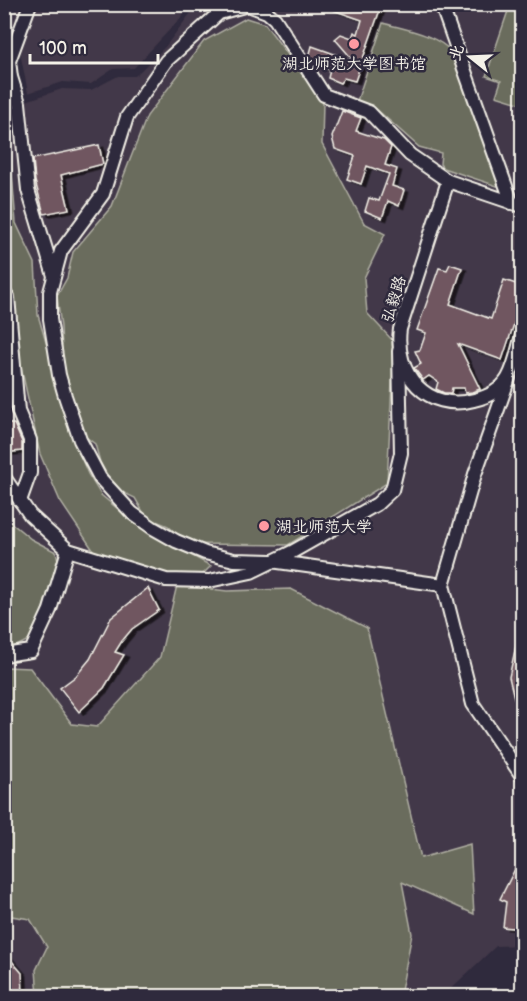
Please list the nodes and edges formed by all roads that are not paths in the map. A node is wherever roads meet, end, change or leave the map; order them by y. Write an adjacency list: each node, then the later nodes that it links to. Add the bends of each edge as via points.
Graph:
1 (30, 4): 5 (street, via 9,61 20,103 28,190)
2 (441, 4): 4 (street)
3 (448, 181): 4 (street); 5 (street, via 411,155 369,112 324,95 275,19 248,5 219,13 166,61 127,117 103,194 61,251); 8 (street, 弘毅路, via 400,329)
4 (517, 204)
5 (54, 277): 13 (street, via 50,319 59,375 80,440 100,478 132,513 176,541 234,560)
6 (4, 296): 11 (street, via 8,297 18,411 30,440 30,473)
7 (522, 335): 9 (street)
8 (399, 351): 9 (street, via 402,365 416,386 446,402 488,396); 13 (street, 弘毅路, via 401,453 392,490 377,504)
9 (508, 378): 14 (street)
10 (4, 477): 11 (street)
11 (20, 501): 12 (street)
12 (68, 550): 13 (street, 弘毅路, via 166,580 208,581 251,572); 15 (street, via 50,610 31,651)
13 (271, 561): 14 (street)
14 (443, 585): 16 (street, via 473,704)
15 (4, 655)
16 (522, 776)

